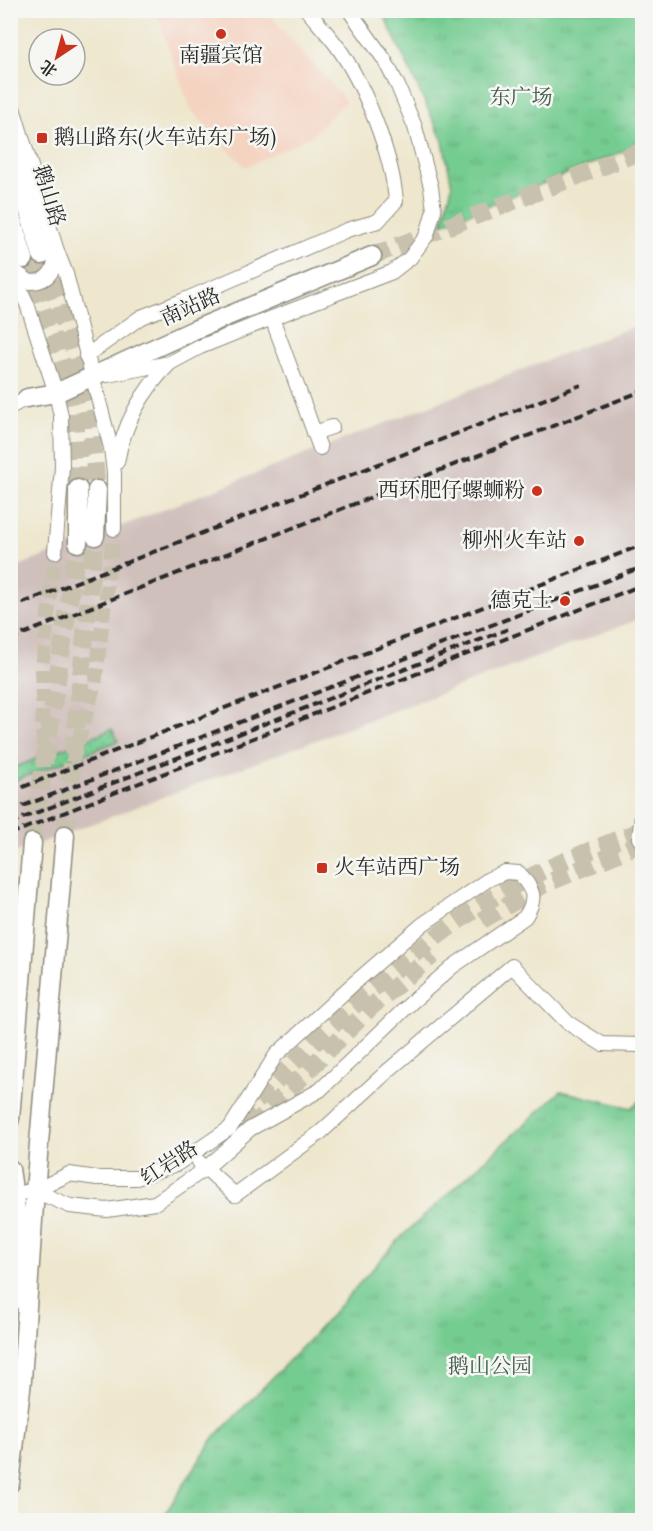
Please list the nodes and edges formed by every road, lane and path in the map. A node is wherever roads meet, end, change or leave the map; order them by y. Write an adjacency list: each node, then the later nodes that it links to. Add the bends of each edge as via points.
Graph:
1 (307, 10): 9 (street, via 337,47 361,87 388,158 396,201 378,221 347,230 141,317)
2 (349, 10): 8 (street, via 398,86 415,127 434,210 427,235 410,258 392,272)
3 (10, 98): 7 (street)
4 (10, 150): 7 (main road, 鹅山路)
5 (10, 214): 7 (main road, 鹅山路)
6 (372, 256): 11 (main road, 南站路, via 194,330)
7 (29, 260): 9 (street, via 66,274); 12 (street, via 27,304)
8 (272, 318): 10 (street); 16 (street)
9 (86, 356): 11 (street)
10 (170, 363): 11 (street); 18 (street, via 129,418)
11 (93, 378): 12 (main road, 南站路); 18 (street)
12 (56, 393): 13 (main road, 南站路); 24 (street, via 61,416 62,467)
13 (27, 398): 14 (street)
14 (10, 407)
15 (332, 427): 16 (street)
16 (315, 433): 17 (street)
17 (320, 448)
18 (114, 473): 21 (street)
19 (78, 489): 23 (main road)
20 (97, 490): 22 (main road)
21 (114, 529)
22 (95, 536)
23 (78, 543)
24 (55, 552)
25 (642, 816): 27 (street)
26 (65, 835): 34 (main road)
27 (642, 842)
28 (32, 843): 30 (main road)
29 (642, 1043): 32 (street, via 602,1044 568,1023 512,966 321,1132 235,1195)
30 (10, 1119)
31 (191, 1154): 32 (street); 32 (street, 红岩路, via 230,1128 276,1055 351,985 473,888 505,872 519,873 531,887 534,898 525,917 452,967 320,1090 250,1129); 34 (street, 红岩路, via 177,1164 136,1178 69,1174)
32 (205, 1168): 34 (street, 红岩路, via 155,1203 107,1210 70,1206)
33 (10, 1169): 35 (main road)
34 (35, 1191): 35 (street, 红岩路); 37 (main road, via 22,1380)
35 (12, 1194): 36 (main road, via 18,1223)
36 (10, 1302)
37 (10, 1483)

